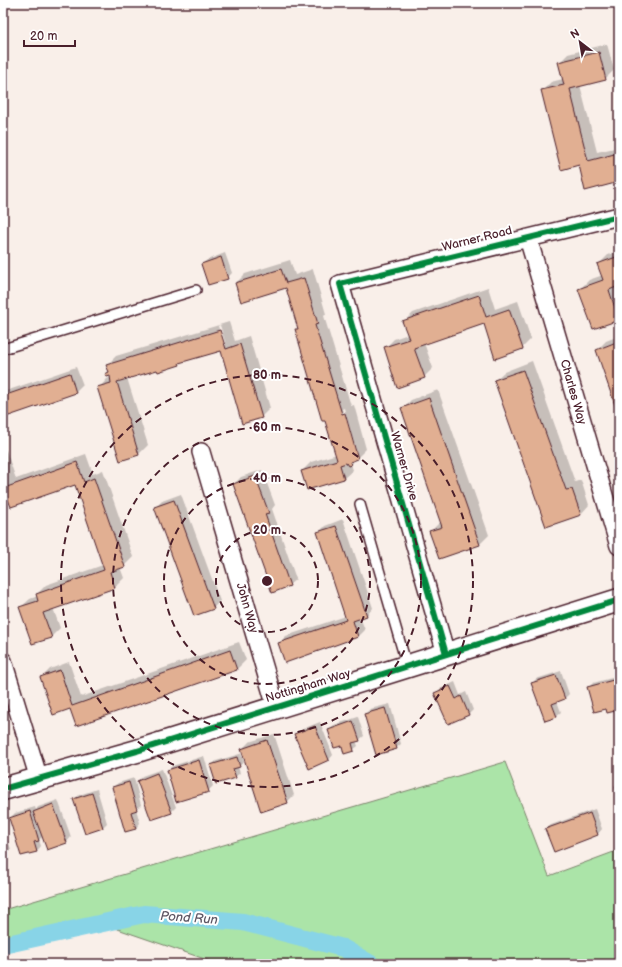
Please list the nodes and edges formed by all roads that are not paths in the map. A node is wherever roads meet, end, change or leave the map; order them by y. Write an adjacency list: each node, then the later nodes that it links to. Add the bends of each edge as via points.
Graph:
1 (619, 216): 2 (street, Warner Road)
2 (528, 238): 3 (street, Warner Road); 8 (street, Charles Way)
3 (340, 284): 10 (street, Warner Drive)
4 (196, 290): 5 (lane)
5 (3, 349)
6 (201, 452): 13 (street, John Way)
7 (360, 504): 12 (lane)
8 (619, 546)
9 (618, 604): 10 (street, Nottingham Way)
10 (446, 654): 12 (street, Nottingham Way)
11 (3, 661): 14 (street)
12 (407, 666): 13 (street, Nottingham Way)
13 (276, 707): 14 (street, Nottingham Way)
14 (39, 779): 15 (street, Nottingham Way)
15 (3, 789)

